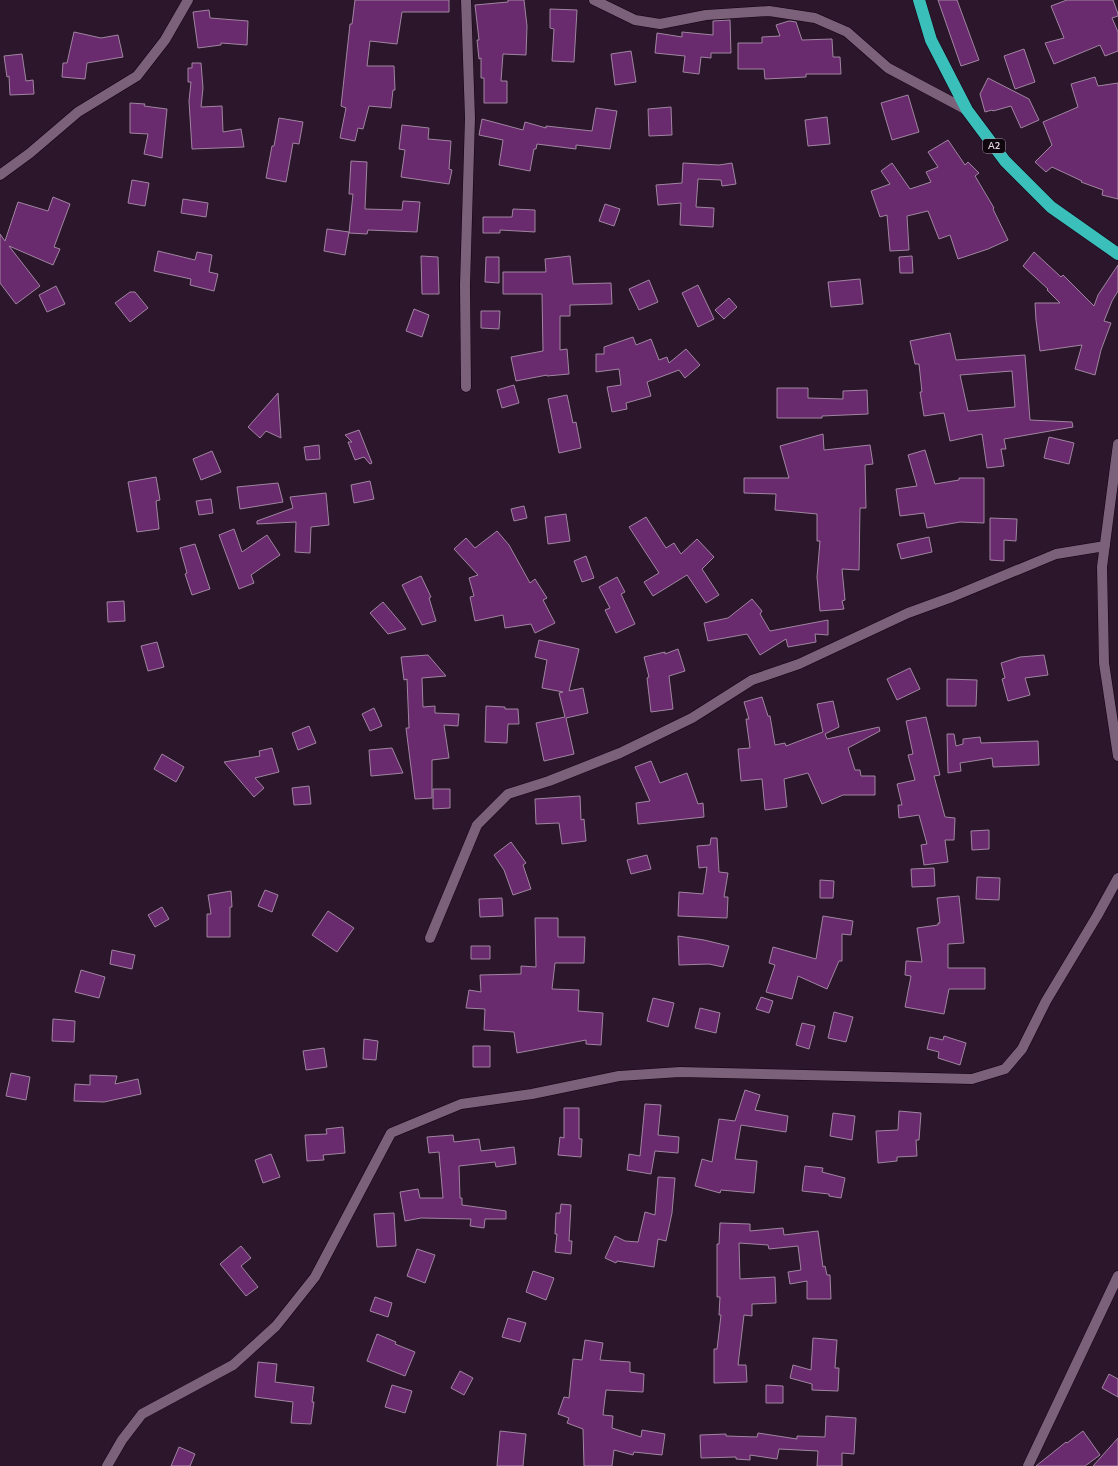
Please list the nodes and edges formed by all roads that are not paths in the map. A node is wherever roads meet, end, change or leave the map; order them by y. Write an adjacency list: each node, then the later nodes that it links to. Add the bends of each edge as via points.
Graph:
1 (188, 0): 6 (street, via 165,40 137,76 78,112)
2 (466, 0): 8 (street, via 470,118 465,285)
3 (594, 0): 5 (street, via 636,20 660,24 706,15 769,11 815,18 847,32 888,68)
4 (919, 0): 5 (highway, A2, via 931,40)
5 (967, 110): 7 (highway, A2, via 1005,161 1051,207)
6 (0, 175)
7 (1118, 254)
8 (466, 387)
9 (1118, 444): 10 (street)
10 (1105, 546): 11 (street, via 1102,567 1104,663); 13 (street, via 1056,554 908,613 799,664 752,680 692,718 620,753 550,782 508,794 476,825)
11 (1118, 756)
12 (1118, 878): 15 (street, via 1046,1001 1022,1049 1005,1069 972,1079 680,1072 619,1076 532,1094 461,1104 391,1133 315,1277 276,1326 232,1365 142,1414)
13 (430, 938)
14 (1118, 1276): 16 (street)
15 (106, 1466)
16 (1028, 1466)

